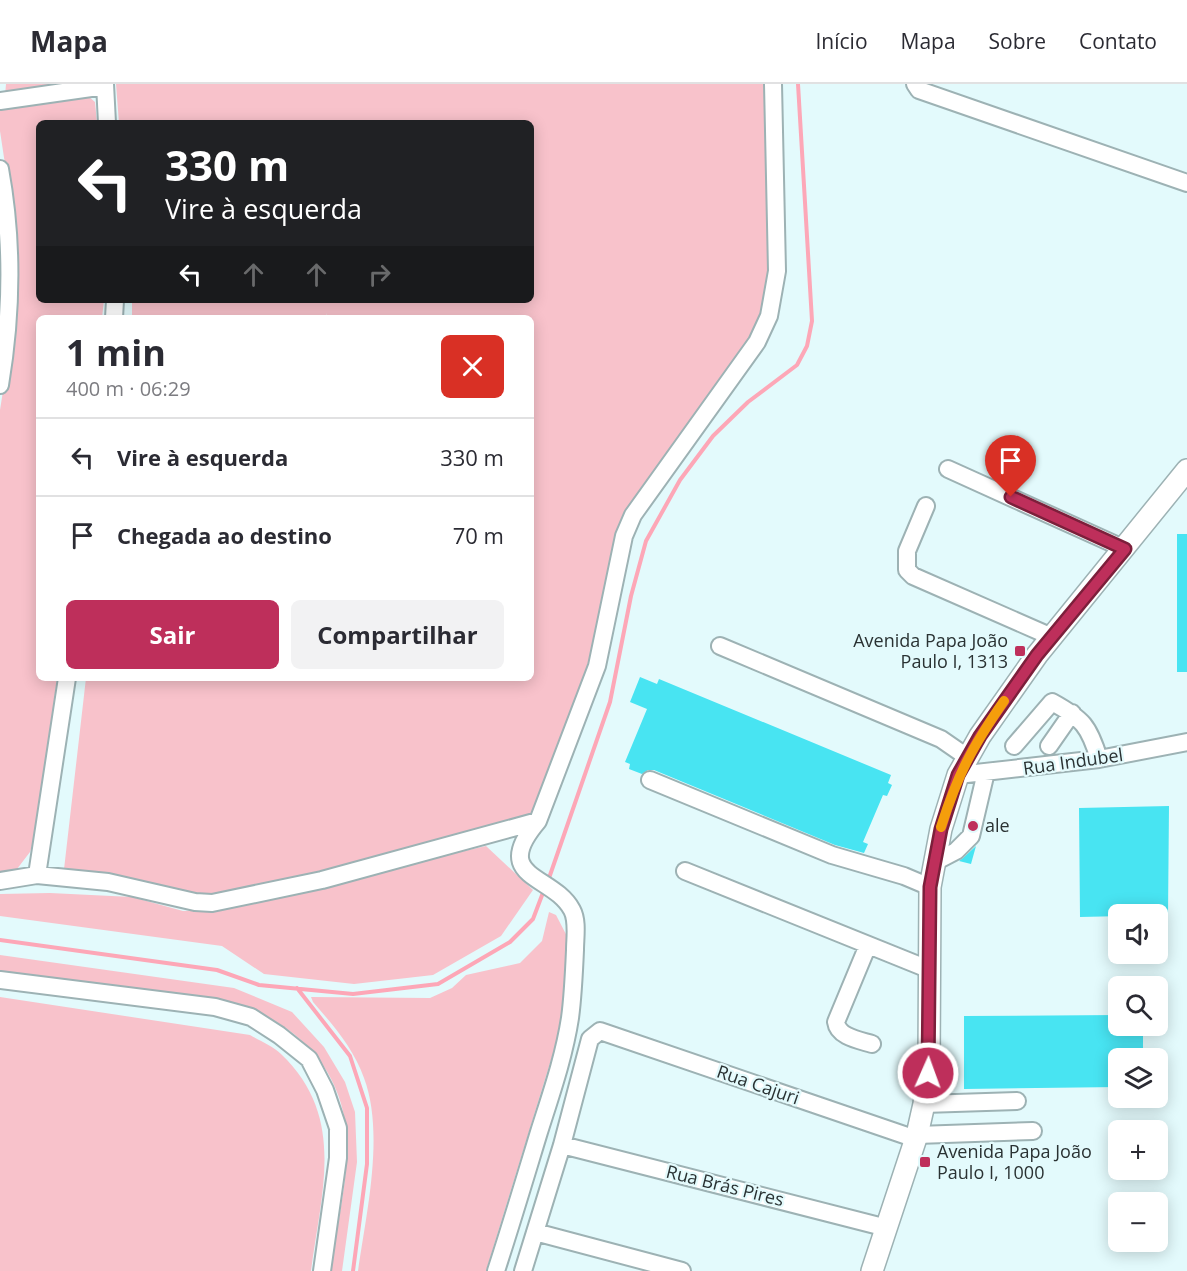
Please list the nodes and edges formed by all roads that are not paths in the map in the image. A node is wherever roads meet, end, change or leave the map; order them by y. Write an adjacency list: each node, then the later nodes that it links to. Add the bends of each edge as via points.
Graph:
1 (773, 84): 24 (street, via 777,271 769,316 757,342 633,515 624,536 597,666)
2 (915, 84): 7 (street, via 919,90)
3 (105, 85): 4 (street); 5 (street)
4 (0, 101)
5 (106, 120)
6 (0, 169): 8 (street, via 9,239 10,297)
7 (1187, 183)
8 (0, 385)
9 (948, 469): 12 (street)
10 (1187, 470): 12 (main road)
11 (926, 506): 13 (street, via 907,551 907,570)
12 (1125, 549): 13 (main road)
13 (1052, 637): 21 (main road)
14 (720, 646): 21 (street, via 941,739)
15 (67, 681): 27 (street)
16 (1072, 713): 18 (street, via 1049,703); 19 (street); 20 (street, via 1090,731)
17 (1187, 742): 20 (street, Rua Indubel)
18 (1014, 746)
19 (1049, 746)
20 (1099, 759): 22 (street, Rua Indubel)
21 (962, 766): 22 (street, Rua Indubel); 25 (main road)
22 (986, 772): 25 (street, via 971,836 956,851)
23 (650, 780): 29 (street, via 832,855)
24 (538, 821): 27 (street, via 322,880 212,903 108,882); 42 (street, via 525,837 520,854 532,878 562,895 573,912 576,929 570,1017 561,1060)
25 (933, 863): 29 (main road)
26 (685, 871): 30 (street)
27 (38, 875): 28 (street)
28 (0, 881)
29 (930, 887): 31 (main road)
30 (868, 945): 31 (street); 33 (street, via 837,1029)
31 (928, 969): 35 (main road, via 929,1060)
32 (0, 980): 41 (street, via 214,1007 251,1017 309,1059 338,1128 338,1158)
33 (872, 1044)
34 (1017, 1101): 35 (street)
35 (924, 1104): 37 (main road)
36 (1033, 1131): 37 (street)
37 (916, 1137): 38 (street, Rua Cajuri, via 600,1031 590,1039); 39 (main road)
38 (562, 1145): 39 (street, Rua Brás Pires); 40 (street)
39 (887, 1228): 45 (main road)
40 (535, 1232): 43 (street); 44 (street)
41 (322, 1271)
42 (496, 1271)
43 (523, 1271)
44 (682, 1271)
45 (872, 1271)

